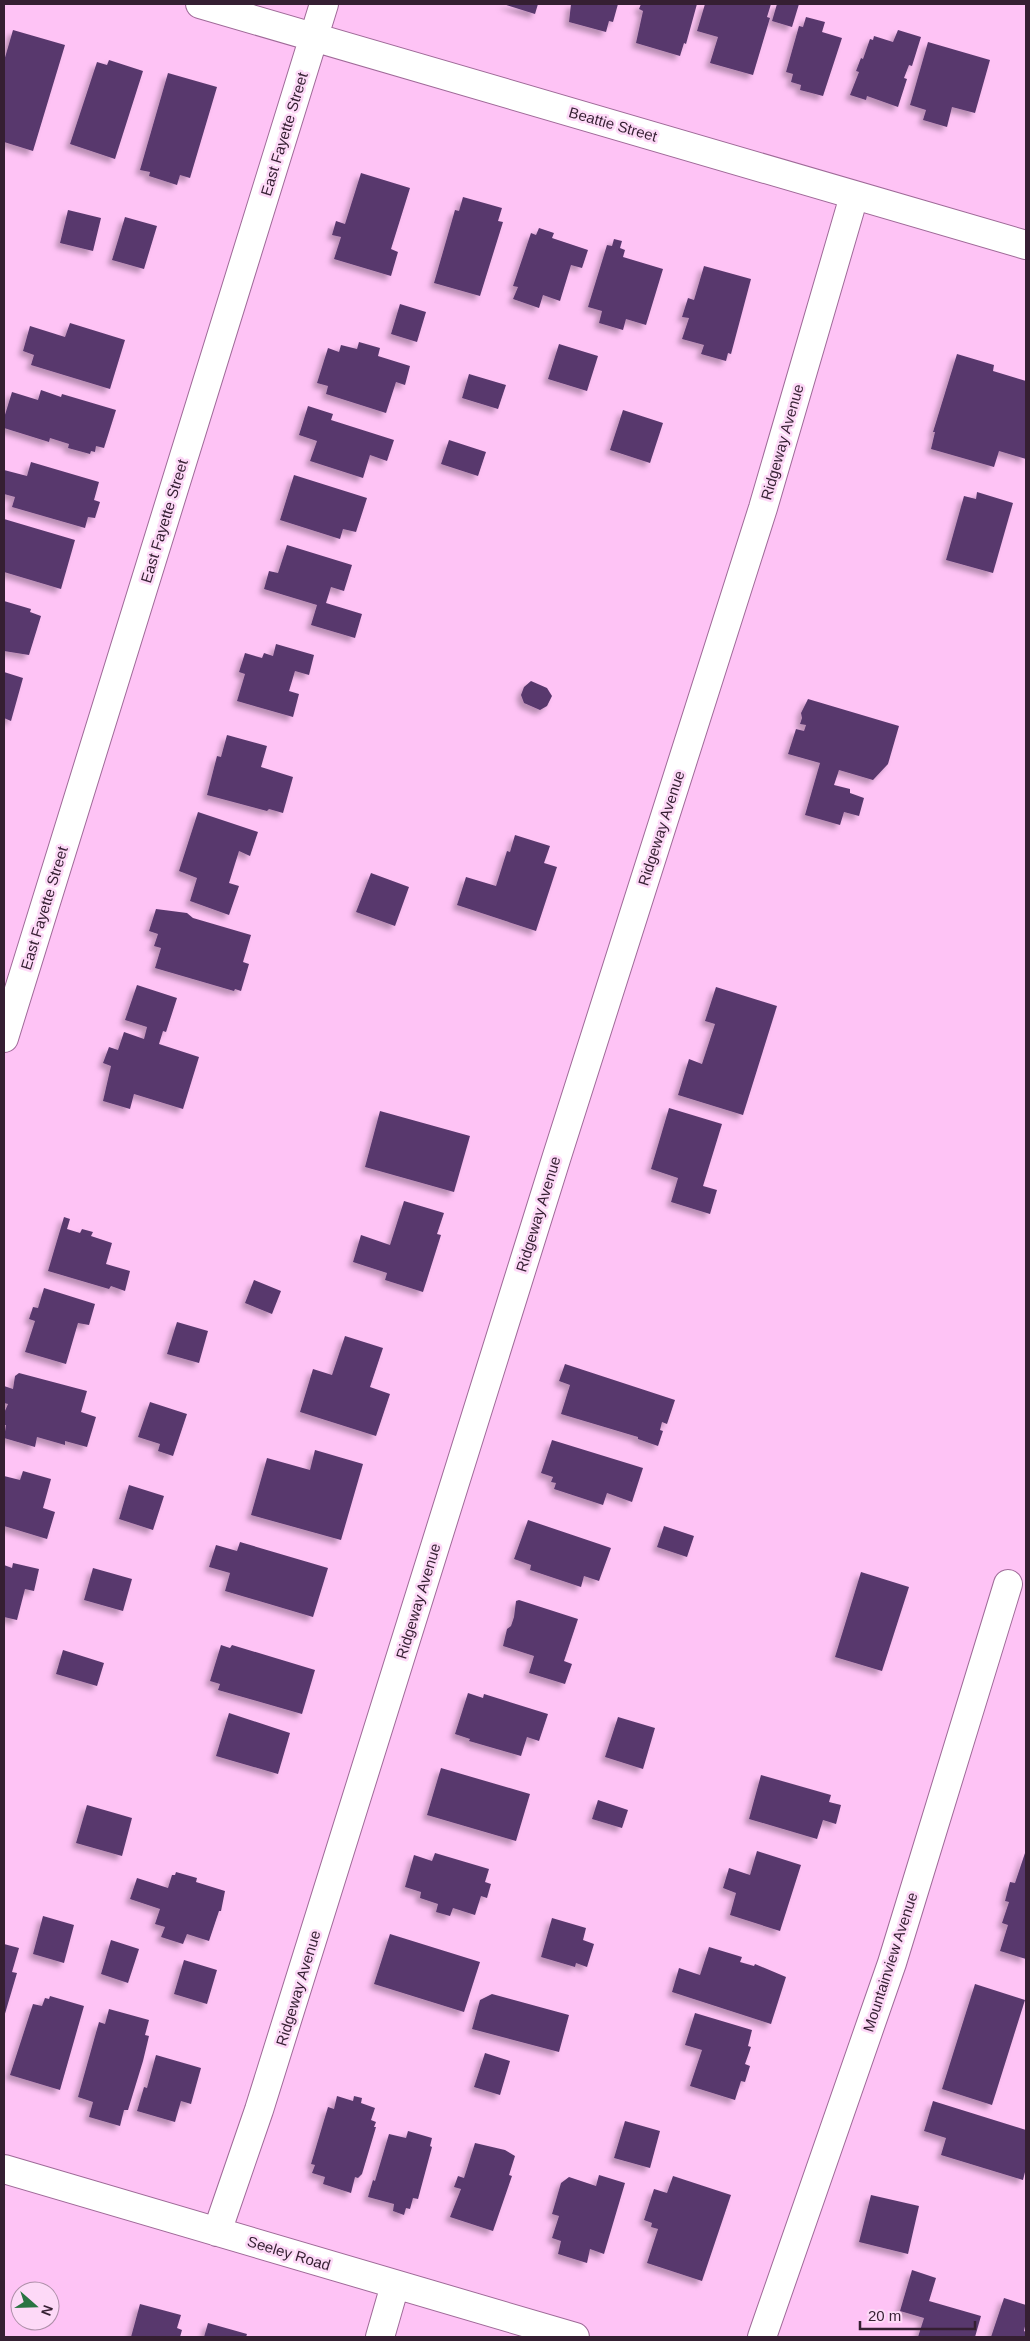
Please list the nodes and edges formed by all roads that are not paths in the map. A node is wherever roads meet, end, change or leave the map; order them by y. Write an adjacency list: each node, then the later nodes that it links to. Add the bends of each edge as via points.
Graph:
1 (200, 4): 3 (street, Beattie Street)
2 (324, 4): 3 (street, East Fayette Street)
3 (314, 37): 4 (street, Beattie Street); 6 (street, East Fayette Street)
4 (854, 196): 5 (street, Beattie Street); 9 (street, Ridgeway Avenue, via 763,508 259,2110)
5 (1026, 245)
6 (4, 1038)
7 (1008, 1584): 13 (street, Mountainview Avenue, via 892,1963)
8 (4, 2169): 9 (street, Seeley Road)
9 (217, 2232): 10 (street, Seeley Road)
10 (395, 2284): 11 (street); 12 (street, Seeley Road)
11 (380, 2337)
12 (574, 2337)
13 (762, 2337)

